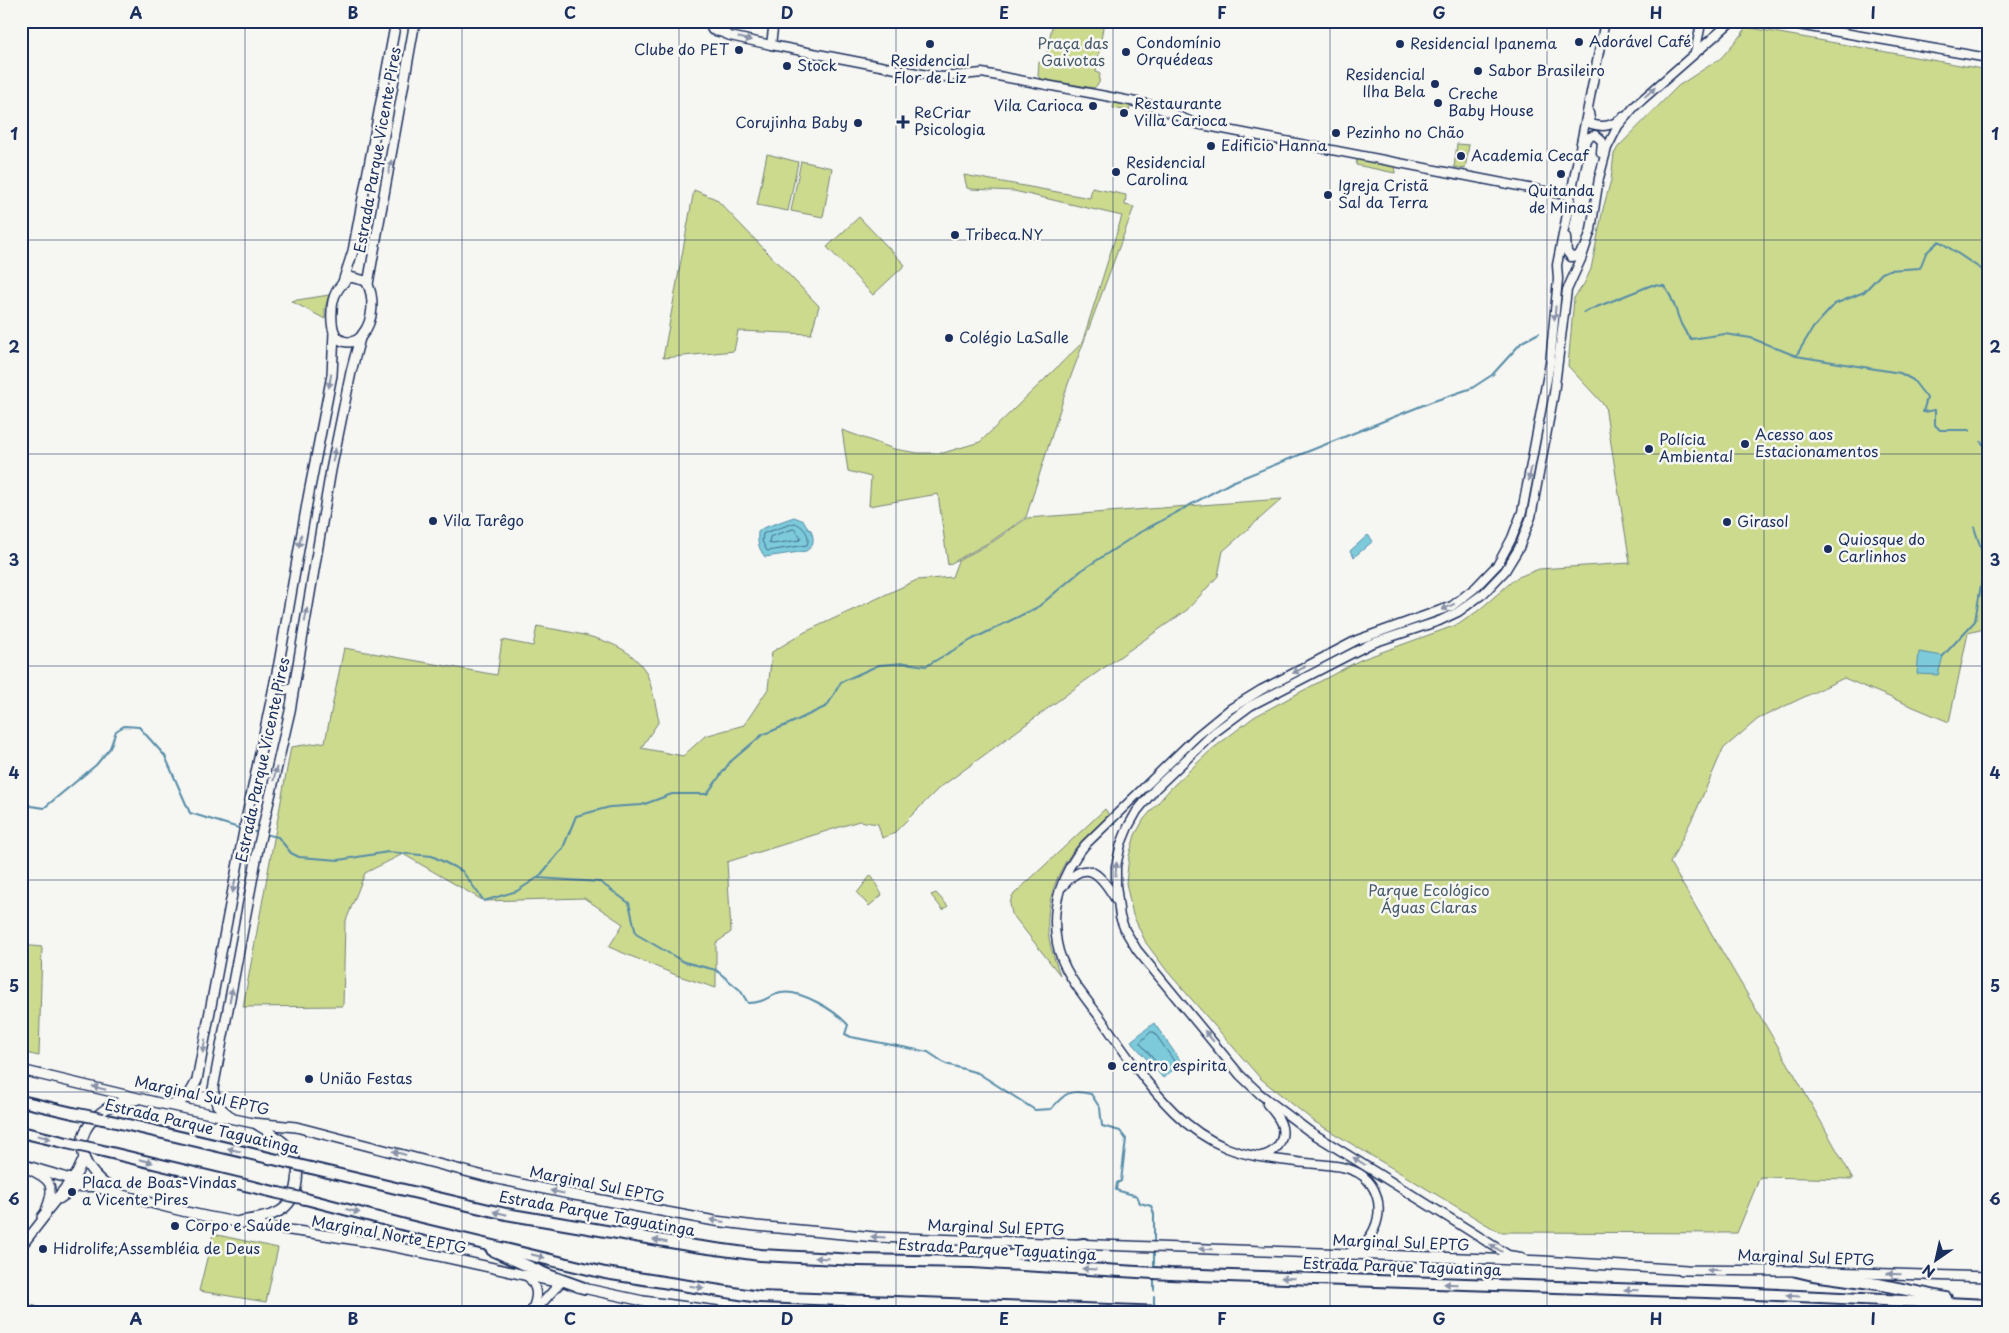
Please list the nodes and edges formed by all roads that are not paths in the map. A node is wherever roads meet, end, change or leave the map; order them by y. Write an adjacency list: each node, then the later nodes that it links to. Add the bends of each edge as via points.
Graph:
1 (396, 21): 22 (main road, Estrada Parque Vicente Pires, via 353,251)
2 (415, 21): 23 (main road, Estrada Parque Vicente Pires, one-way to 2)
3 (698, 21): 10 (street)
4 (728, 21): 11 (street)
5 (774, 21): 12 (street)
6 (1605, 21): 15 (street)
7 (1696, 21): 13 (street, via 1700,29)
8 (1732, 21): 13 (street)
9 (1775, 21): 14 (street)
10 (708, 22): 11 (street, via 712,30)
11 (720, 32): 12 (street, one-way to 12)
12 (770, 45): 19 (street, via 936,77 982,73 1033,82 1151,105 1197,124)
13 (1694, 53): 16 (street, one-way to 13)
14 (1988, 58)
15 (1589, 98): 16 (street, via 1591,124 1600,127 1618,121); 17 (street)
16 (1636, 106): 18 (street, via 1612,137)
17 (1577, 156): 18 (street, via 1589,136 1601,138); 19 (street)
18 (1598, 178): 21 (street)
19 (1570, 196): 20 (street)
20 (1566, 225): 21 (street, via 1567,248 1571,257 1578,256); 28 (street, one-way to 28, via 1557,265 1550,363 1522,512 1498,564 1452,606 1357,640 1230,709 1197,736 1085,845 1064,874)
21 (1590, 230): 29 (street, one-way to 21, via 1116,866 1132,819 1156,788 1215,732 1250,706 1370,644 1458,612 1484,594 1505,571 1519,548 1531,517 1556,378 1567,290)
22 (343, 282): 23 (main road, via 354,277); 24 (main road, via 332,307)
23 (368, 284): 25 (main road, via 372,305 370,318)
24 (334, 332): 25 (main road, via 337,338 346,342); 26 (main road, Estrada Parque Vicente Pires, one-way to 26, via 332,375)
25 (360, 338): 27 (main road, Estrada Parque Vicente Pires, one-way to 25, via 332,467)
26 (274, 682): 27 (main road, via 278,689); 34 (main road, Estrada Parque Vicente Pires, one-way to 34, via 197,1080 183,1100)
27 (293, 689): 35 (main road, Estrada Parque Vicente Pires, one-way to 27, via 218,1105 213,1089 259,844)
28 (1060, 890): 29 (street, via 1079,871 1090,870 1100,875); 38 (street, via 1056,905 1057,944 1068,973 1127,1056 1175,1113 1200,1134)
29 (1117, 901): 31 (street, one-way to 29, via 1137,950 1124,930)
30 (21, 1070): 33 (main road, Marginal Sul EPTG, one-way to 30)
31 (1260, 1094): 38 (street, via 1279,1118 1283,1129 1281,1140 1275,1150 1265,1156); 51 (street, one-way to 31, via 1508,1255 1309,1131)
32 (21, 1101): 50 (highway, Estrada Parque Taguatinga, one-way to 32, bridge, via 760,1255 694,1246 506,1214)
33 (149, 1101): 34 (main road, Marginal Sul EPTG); 39 (main road, via 129,1100 103,1110 87,1129 83,1142)
34 (163, 1104): 35 (main road, Marginal Sul EPTG)
35 (237, 1119): 36 (main road, Marginal Sul EPTG)
36 (253, 1122): 45 (main road, via 278,1137 294,1155 298,1162 296,1188 293,1200 281,1210 261,1218); 47 (main road, Marginal Sul EPTG, one-way to 36, via 875,1237 715,1221 484,1176 296,1127)
37 (21, 1132): 46 (highway, one-way to 46, bridge)
38 (1247, 1156): 49 (street, via 1340,1167 1356,1172 1370,1183 1378,1200 1377,1224 1363,1245)
39 (84, 1158): 41 (main road); 43 (main road, via 102,1182)
40 (21, 1165): 41 (main road, Marginal Norte EPTG); 44 (street, via 50,1182 51,1196)
41 (72, 1179): 42 (main road, Marginal Norte EPTG); 44 (main road)
42 (101, 1189): 43 (main road, Marginal Norte EPTG); 44 (street, via 76,1187)
43 (120, 1195): 45 (main road, Marginal Norte EPTG)
44 (42, 1217): 48 (street)
45 (232, 1222): 53 (main road, Marginal Norte EPTG, via 366,1242)
46 (456, 1236): 56 (highway); 59 (highway, one-way to 59, via 604,1273 759,1297)
47 (1084, 1244): 49 (main road, Marginal Sul EPTG, one-way to 47); 50 (highway)
48 (21, 1247)
49 (1347, 1254): 51 (main road, Marginal Sul EPTG)
50 (972, 1262): 57 (highway, Estrada Parque Taguatinga, one-way to 50, via 1736,1293 1170,1274)
51 (1542, 1262): 52 (main road, Marginal Sul EPTG, one-way to 51, via 1687,1270)
52 (1796, 1271): 54 (main road, Marginal Sul EPTG, one-way to 52); 57 (highway)
53 (526, 1276): 55 (main road, Marginal Norte EPTG); 61 (street, via 536,1288)
54 (1988, 1277)
55 (560, 1284): 56 (main road, Marginal Norte EPTG); 61 (street)
56 (584, 1288): 62 (main road, Marginal Norte EPTG, via 643,1301)
57 (1985, 1305)
58 (21, 1307): 60 (street)
59 (1138, 1311): 63 (highway)
60 (36, 1312)
61 (532, 1312)
62 (725, 1312)
63 (1164, 1312)

